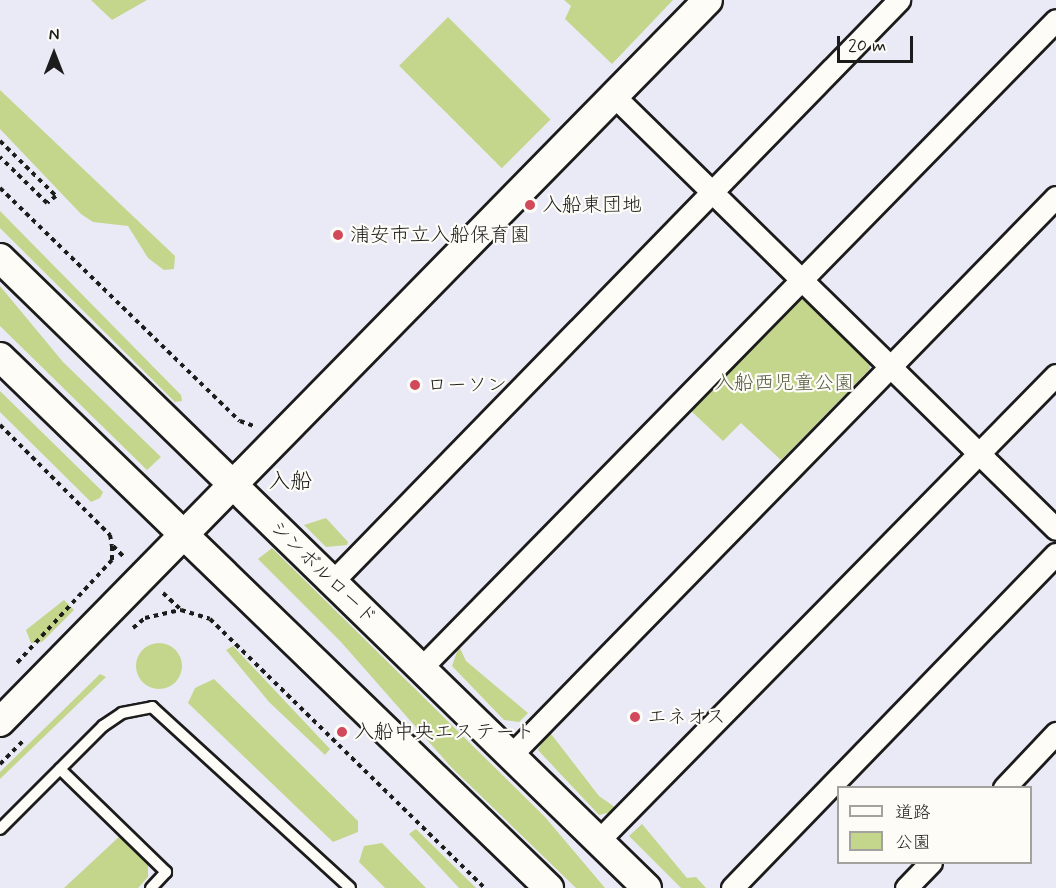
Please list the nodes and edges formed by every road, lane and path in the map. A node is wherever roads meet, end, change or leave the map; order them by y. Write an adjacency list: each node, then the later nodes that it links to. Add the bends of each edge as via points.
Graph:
1 (708, 0): 4 (street)
2 (899, 0): 8 (street)
3 (1056, 20): 11 (street)
4 (615, 97): 8 (street); 18 (street)
5 (0, 141): 6 (path, via 56,196 47,203)
6 (0, 157)
7 (0, 188): 16 (path, via 240,422)
8 (712, 191): 11 (street); 22 (street)
9 (1056, 197): 13 (street)
10 (0, 258): 18 (street, シンボルロード)
11 (800, 279): 13 (street); 24 (street)
12 (0, 357): 20 (street)
13 (890, 366): 17 (street); 29 (street)
14 (1056, 375): 17 (street)
15 (0, 425): 25 (path, via 110,535 112,546 112,560)
16 (264, 425)
17 (980, 453): 19 (street); 34 (street)
18 (232, 486): 20 (street); 22 (street, シンボルロード)
19 (1056, 529)
20 (185, 534): 26 (street); 39 (street)
21 (1056, 554): 41 (street)
22 (332, 582): 24 (street, シンボルロード)
23 (123, 638): 38 (path, via 145,618 163,612 181,610 210,619)
24 (421, 668): 29 (street, シンボルロード)
25 (8, 672)
26 (0, 722)
27 (33, 730): 30 (path)
28 (1056, 733): 32 (street)
29 (511, 755): 34 (street, シンボルロード)
30 (0, 764)
31 (60, 769): 33 (lane); 36 (lane, via 166,872); 37 (lane, via 122,713 152,707)
32 (1006, 786)
33 (0, 829)
34 (599, 840): 40 (street, シンボルロード)
35 (929, 864): 42 (street)
36 (151, 888)
37 (350, 888)
38 (485, 888)
39 (549, 888)
40 (647, 888)
41 (732, 888)
42 (906, 888)

